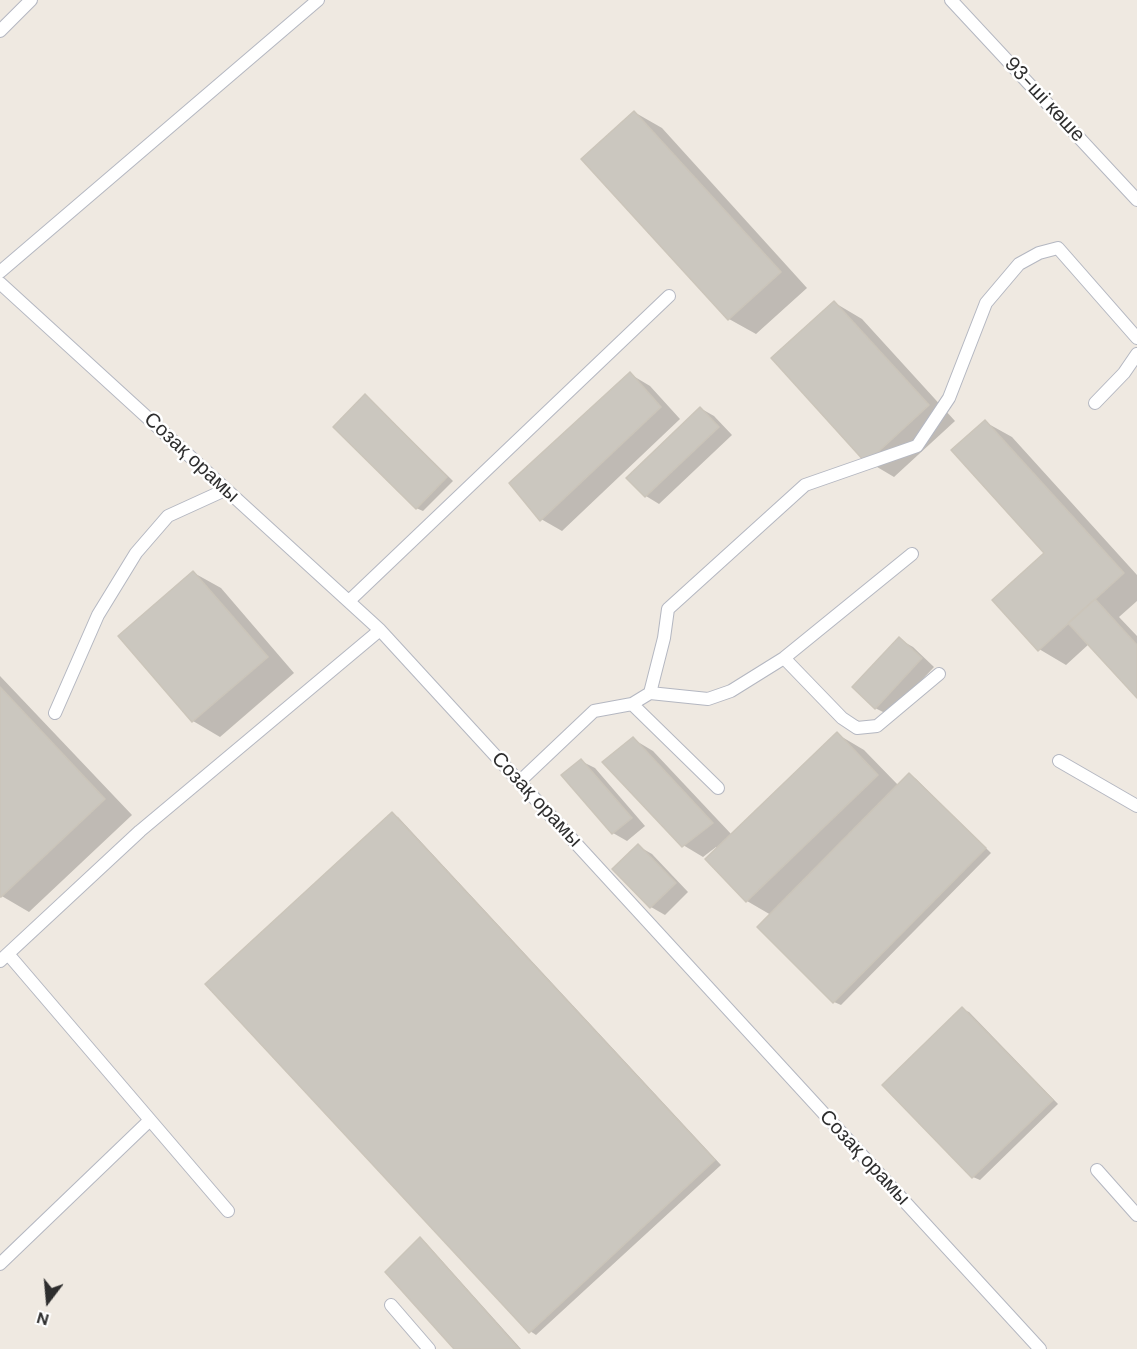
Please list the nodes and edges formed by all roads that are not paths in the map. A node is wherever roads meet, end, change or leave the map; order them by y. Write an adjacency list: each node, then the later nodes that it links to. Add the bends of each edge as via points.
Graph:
1 (31, 0): 4 (lane)
2 (318, 0): 6 (lane)
3 (951, 0): 5 (lane, 93-ші көше)
4 (1, 29)
5 (1137, 200)
6 (0, 272)
7 (0, 283): 12 (lane, Созақ орамы)
8 (669, 296): 14 (lane)
9 (1137, 338): 18 (lane, via 1058,248 1019,264 986,303 949,398 917,446 805,485 668,609)
10 (1137, 354): 11 (lane)
11 (1095, 402)
12 (225, 490): 14 (lane, Созақ орамы); 20 (lane, via 168,516 136,553 98,615)
13 (912, 554): 16 (lane)
14 (349, 601): 15 (lane, Созақ орамы)
15 (380, 630): 22 (lane, Созақ орамы); 25 (lane, via 140,831)
16 (784, 658): 17 (lane, via 842,718 857,728 876,726); 18 (lane, via 731,691 708,699)
17 (939, 674)
18 (650, 693): 19 (lane)
19 (632, 704): 22 (lane, via 594,711); 23 (lane)
20 (55, 713)
21 (1059, 761): 24 (lane)
22 (519, 782): 33 (lane, Созақ орамы)
23 (718, 788)
24 (1137, 806)
25 (4, 958): 26 (lane)
26 (150, 1120): 28 (lane); 30 (lane)
27 (1096, 1170): 29 (lane)
28 (228, 1211)
29 (1137, 1215)
30 (0, 1264)
31 (391, 1305): 32 (lane)
32 (429, 1349)
33 (1040, 1349)

